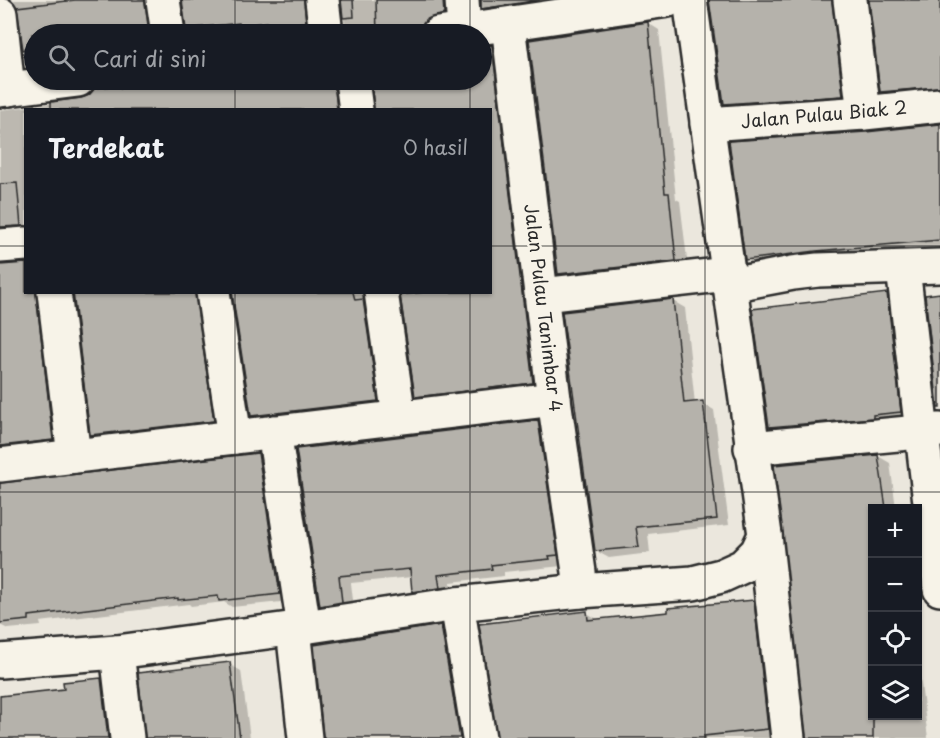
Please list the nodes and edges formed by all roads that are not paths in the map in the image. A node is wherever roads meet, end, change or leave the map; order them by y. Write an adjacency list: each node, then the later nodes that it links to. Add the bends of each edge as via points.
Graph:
1 (164, 0): 8 (street)
2 (322, 0): 9 (street)
3 (668, 0): 12 (street)
4 (690, 0): 19 (street)
5 (850, 0): 18 (street)
6 (0, 14): 15 (street)
7 (455, 22): 10 (street)
8 (167, 24)
9 (325, 24)
10 (490, 24)
11 (492, 24): 12 (street)
12 (508, 25): 28 (street, Jalan Pulau Tanimbar 4)
13 (34, 90): 15 (street)
14 (353, 90): 17 (street)
15 (16, 94)
16 (940, 105): 18 (street, Jalan Pulau Biak 2)
17 (356, 108)
18 (864, 113): 19 (street, Jalan Pulau Biak 2)
19 (707, 124): 24 (street)
20 (24, 244): 21 (street)
21 (0, 246)
22 (940, 266): 23 (street)
23 (903, 268): 24 (street); 31 (street)
24 (729, 280): 28 (street); 34 (street)
25 (54, 294): 35 (street)
26 (213, 294): 33 (street)
27 (381, 294): 30 (street)
28 (542, 295): 29 (street, Jalan Pulau Tanimbar 4)
29 (554, 399): 30 (street); 39 (street, Jalan Pulau Tanimbar 4)
30 (399, 417): 32 (street)
31 (931, 431): 34 (street); 38 (street)
32 (274, 432): 33 (street); 41 (street)
33 (235, 437): 35 (street)
34 (751, 448): 37 (street)
35 (74, 456): 36 (street)
36 (0, 465)
37 (765, 535): 39 (street, via 757,552 743,566 721,576 693,583); 47 (street)
38 (940, 589)
39 (580, 591): 40 (street)
40 (458, 604): 41 (street); 46 (street)
41 (299, 628): 42 (street); 45 (street)
42 (117, 652): 43 (street); 44 (street)
43 (0, 662)
44 (127, 738)
45 (305, 738)
46 (479, 738)
47 (788, 738)

